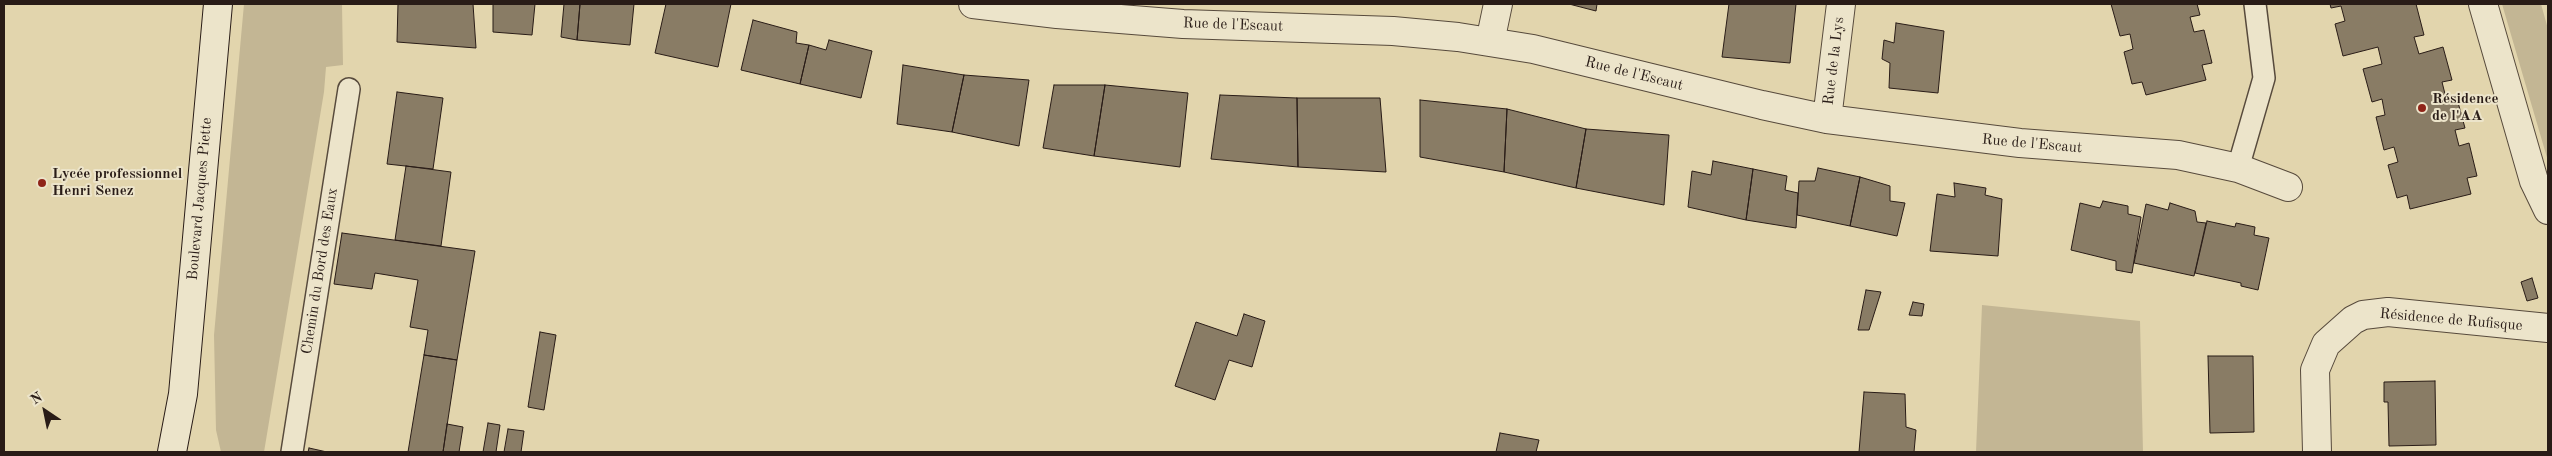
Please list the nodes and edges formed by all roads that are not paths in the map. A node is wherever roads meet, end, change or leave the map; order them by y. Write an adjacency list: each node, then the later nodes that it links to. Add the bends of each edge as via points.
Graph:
1 (218, 4): 15 (street, Boulevard Jacques Piette)
2 (973, 4): 7 (street, Rue de l'Escaut, via 1056,14)
3 (1498, 4): 8 (street)
4 (1841, 4): 10 (street, Rue de la Lys)
5 (2256, 4): 11 (lane, via 2264,78)
6 (2483, 4): 13 (street, via 2534,181)
7 (1208, 14): 8 (street, Rue de l'Escaut)
8 (1490, 42): 10 (street, Rue de l'Escaut, via 1533,49)
9 (349, 89): 18 (lane, Chemin du Bord des Eaux)
10 (1827, 119): 11 (street, Rue de l'Escaut, via 2020,143 2178,156)
11 (2238, 168): 12 (street, Rue de l'Escaut)
12 (2288, 187)
13 (2548, 210)
14 (2548, 328): 19 (street, Résidence de Rufisque, via 2388,312 2363,315 2353,320 2326,344 2315,370)
15 (183, 394): 16 (street, Boulevard Jacques Piette); 17 (street, Boulevard Jacques Piette)
16 (172, 452)
17 (189, 452)
18 (292, 452)
19 (2316, 452)

